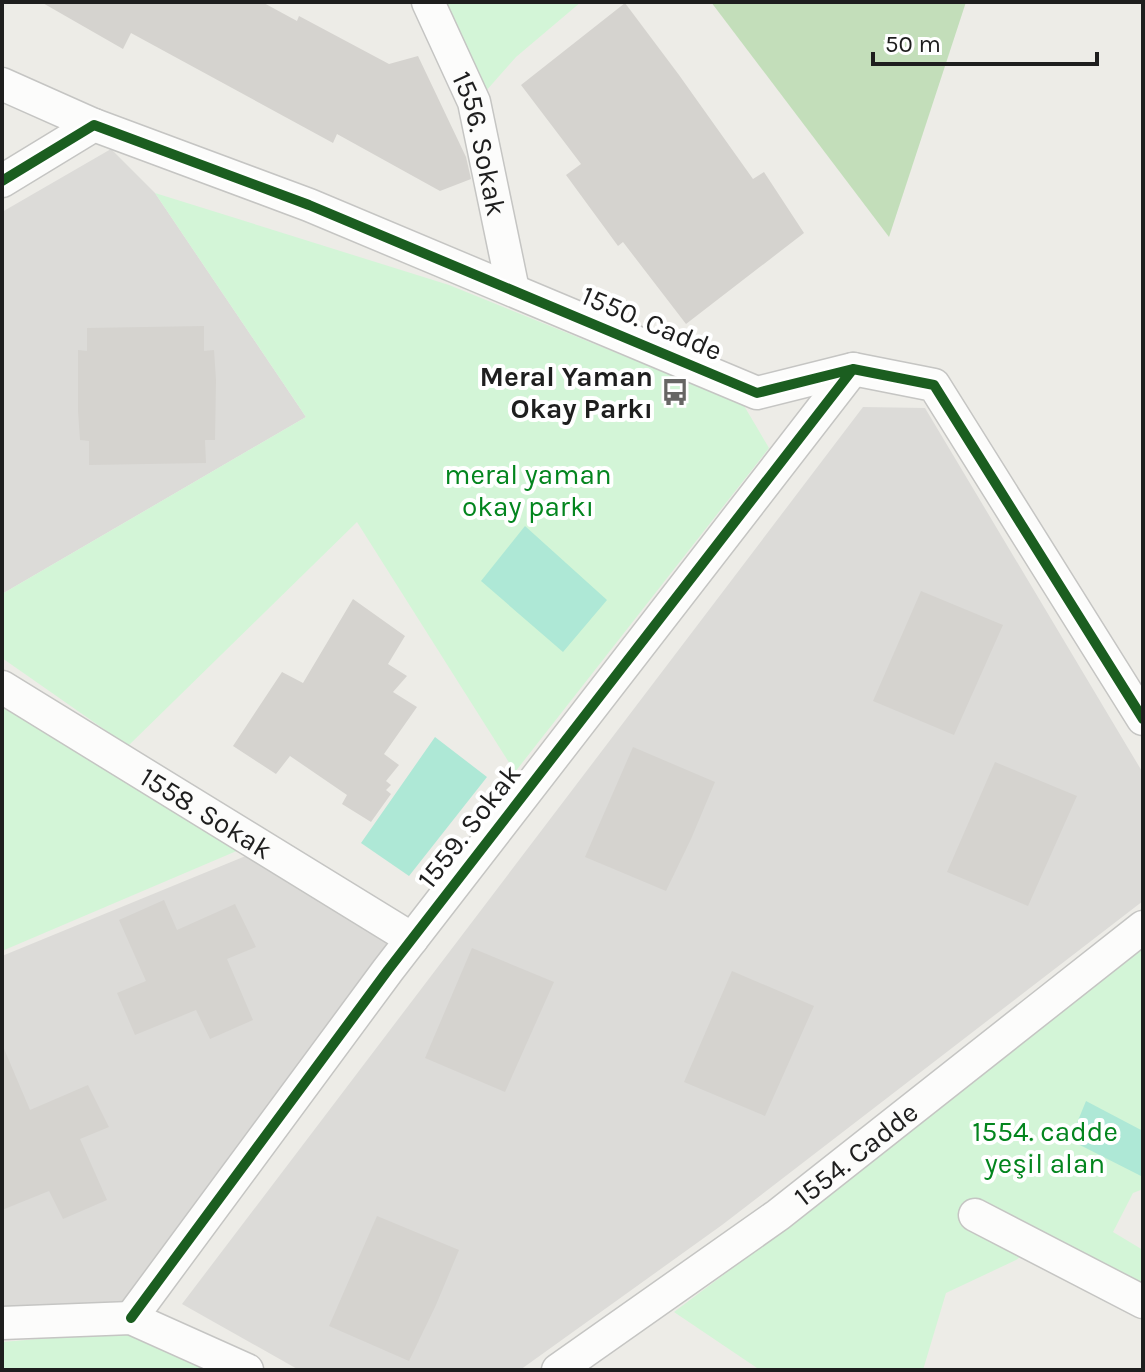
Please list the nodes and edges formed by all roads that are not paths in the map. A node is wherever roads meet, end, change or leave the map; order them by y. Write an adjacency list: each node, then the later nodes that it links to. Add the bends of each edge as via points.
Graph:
1 (428, 2): 5 (street, 1556. Sokak, via 474,102)
2 (2, 84): 3 (street, 1550. Cadde)
3 (94, 125): 4 (street); 5 (street, 1550. Cadde, via 309,205)
4 (2, 181)
5 (513, 290): 6 (street, 1550. Cadde, via 757,393)
6 (853, 369): 8 (street, 1550. Cadde, via 934,385); 10 (street, 1559. Sokak)
7 (2, 687): 10 (street, 1558. Sokak)
8 (1143, 719)
9 (1143, 927): 16 (street, 1554. Cadde, via 778,1215)
10 (412, 939): 13 (street, 1559. Sokak)
11 (975, 1215): 12 (street)
12 (1143, 1302)
13 (131, 1318): 14 (street); 15 (street)
14 (2, 1323)
15 (247, 1370)
16 (558, 1370)

